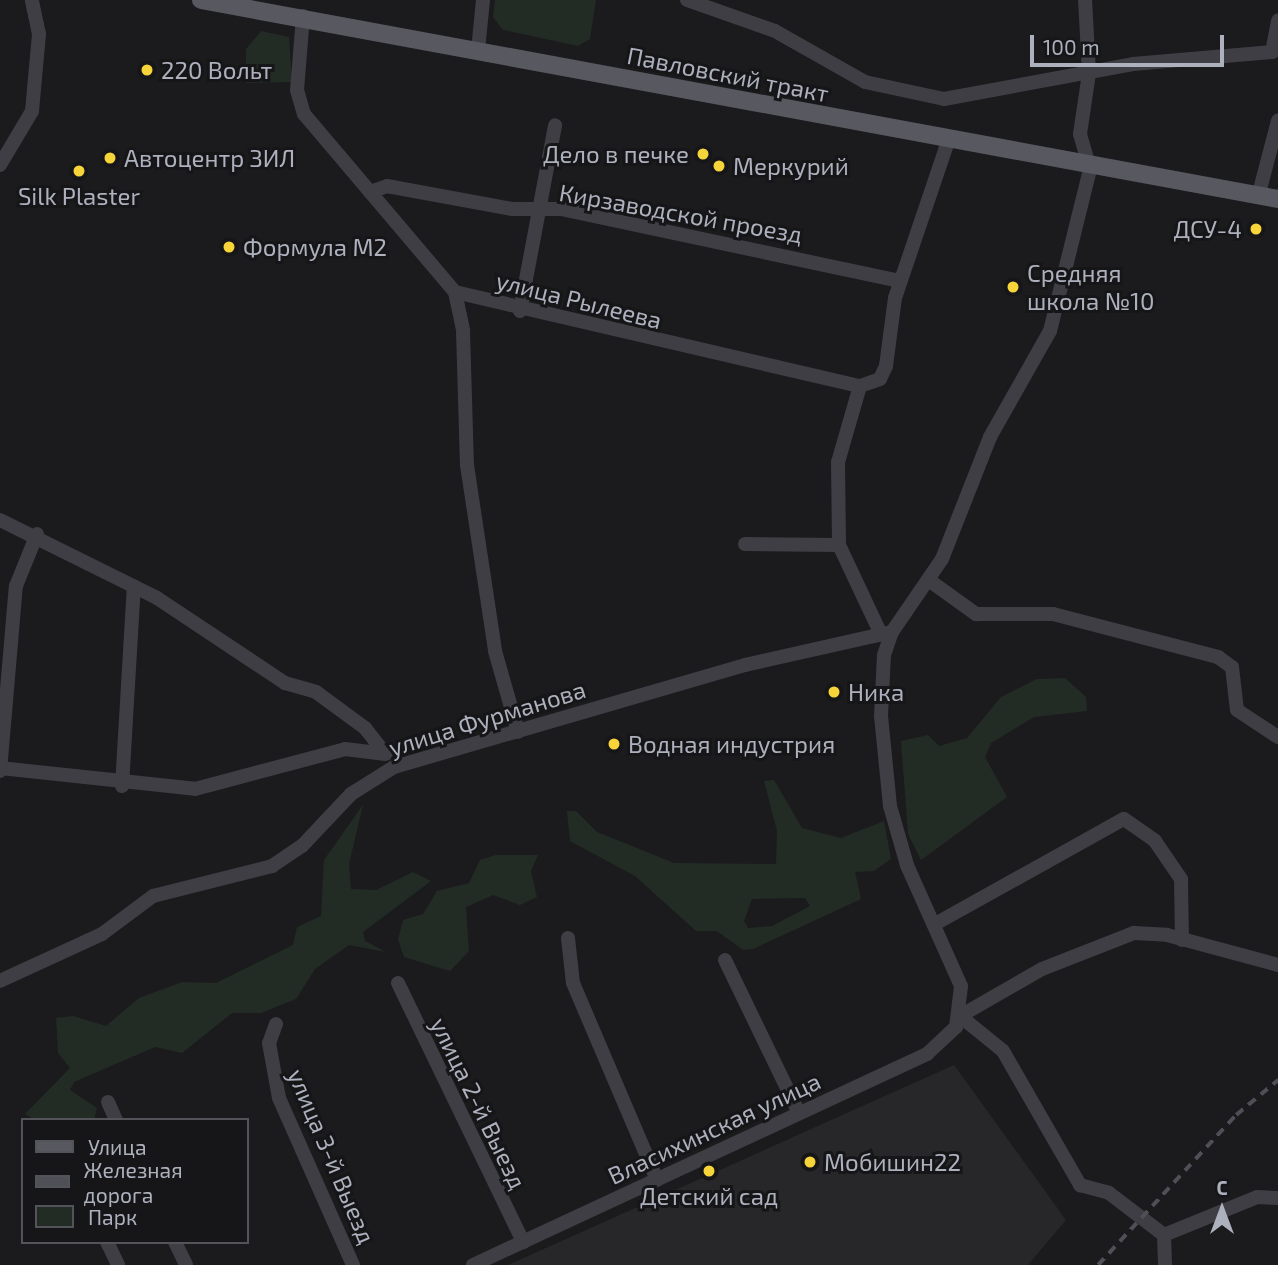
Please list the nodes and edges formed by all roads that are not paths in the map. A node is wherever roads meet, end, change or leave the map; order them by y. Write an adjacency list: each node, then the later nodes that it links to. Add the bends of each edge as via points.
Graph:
1 (32, 0): 13 (street, via 39,34 32,111)
2 (201, 0): 6 (main road, Павловский тракт)
3 (483, 0): 8 (street)
4 (688, 0): 9 (street, via 775,31 865,82 907,94 944,99)
5 (1085, 0): 9 (street)
6 (303, 16): 8 (main road, Павловский тракт); 15 (street, via 297,90 304,114)
7 (1278, 20): 9 (street, via 1272,52)
8 (478, 50): 12 (main road, Павловский тракт)
9 (1088, 73): 14 (street, via 1080,134)
10 (1275, 123): 16 (street)
11 (555, 125): 19 (street)
12 (948, 141): 14 (main road, Павловский тракт); 20 (street, via 910,270)
13 (0, 165)
14 (1090, 169): 16 (main road, Павловский тракт); 28 (street, via 1050,331 990,437)
15 (370, 192): 19 (street, Кирзаводской проезд, via 387,186); 21 (street)
16 (1252, 196): 17 (main road, Павловский тракт); 18 (main road, Павловский тракт)
17 (1278, 199)
18 (1278, 205)
19 (538, 211): 20 (street, Кирзаводской проезд, via 561,209); 22 (street)
20 (900, 281): 23 (street, via 886,366 880,379)
21 (455, 292): 22 (street, улица Рылеева); 31 (street, via 463,331 467,465 495,651)
22 (520, 311): 23 (street, улица Рылеева)
23 (860, 386): 27 (street, via 838,462)
24 (0, 520): 25 (street)
25 (37, 534): 29 (street); 35 (street, via 16,586)
26 (745, 544): 27 (street)
27 (839, 545): 30 (street)
28 (930, 581): 30 (street); 32 (street, via 976,614 1053,614 1219,657 1233,667 1237,710)
29 (134, 586): 33 (street, via 285,683 316,692 365,728); 36 (street)
30 (886, 632): 31 (street, улица Фурманова); 37 (street, via 881,683 890,806 907,865)
31 (518, 732): 34 (street, улица Фурманова)
32 (1278, 737)
33 (384, 752): 34 (street); 36 (street, via 345,749 195,789)
34 (394, 767): 42 (street, улица Фурманова, via 351,794 302,846 272,866 153,896 102,934)
35 (0, 769): 36 (street)
36 (122, 786)
37 (935, 923): 39 (street, via 1124,819 1155,841 1181,879); 44 (street, via 961,986)
38 (568, 938): 49 (street, via 573,983)
39 (1182, 940): 41 (street, Власихинская улица); 44 (street, Власихинская улица, via 1134,933 1086,949)
40 (725, 960): 47 (street)
41 (1278, 965)
42 (0, 981)
43 (398, 983): 52 (street, улица 2-й Выезд)
44 (960, 1016): 47 (street, Власихинская улица, via 952,1033 927,1054); 51 (street, via 1003,1051 1080,1185 1108,1193)
45 (276, 1024): 57 (street, улица 3-й Выезд, via 269,1043 279,1098)
46 (108, 1102): 48 (street)
47 (799, 1113): 49 (street, Власихинская улица)
48 (115, 1118)
49 (657, 1180): 52 (street, Власихинская улица)
50 (1278, 1198): 51 (street, via 1257,1197)
51 (1164, 1235): 59 (street)
52 (523, 1242): 58 (street, Власихинская улица)
53 (108, 1244): 55 (street)
54 (176, 1244): 56 (street)
55 (118, 1265)
56 (186, 1265)
57 (353, 1265)
58 (473, 1265)
59 (1165, 1265)

